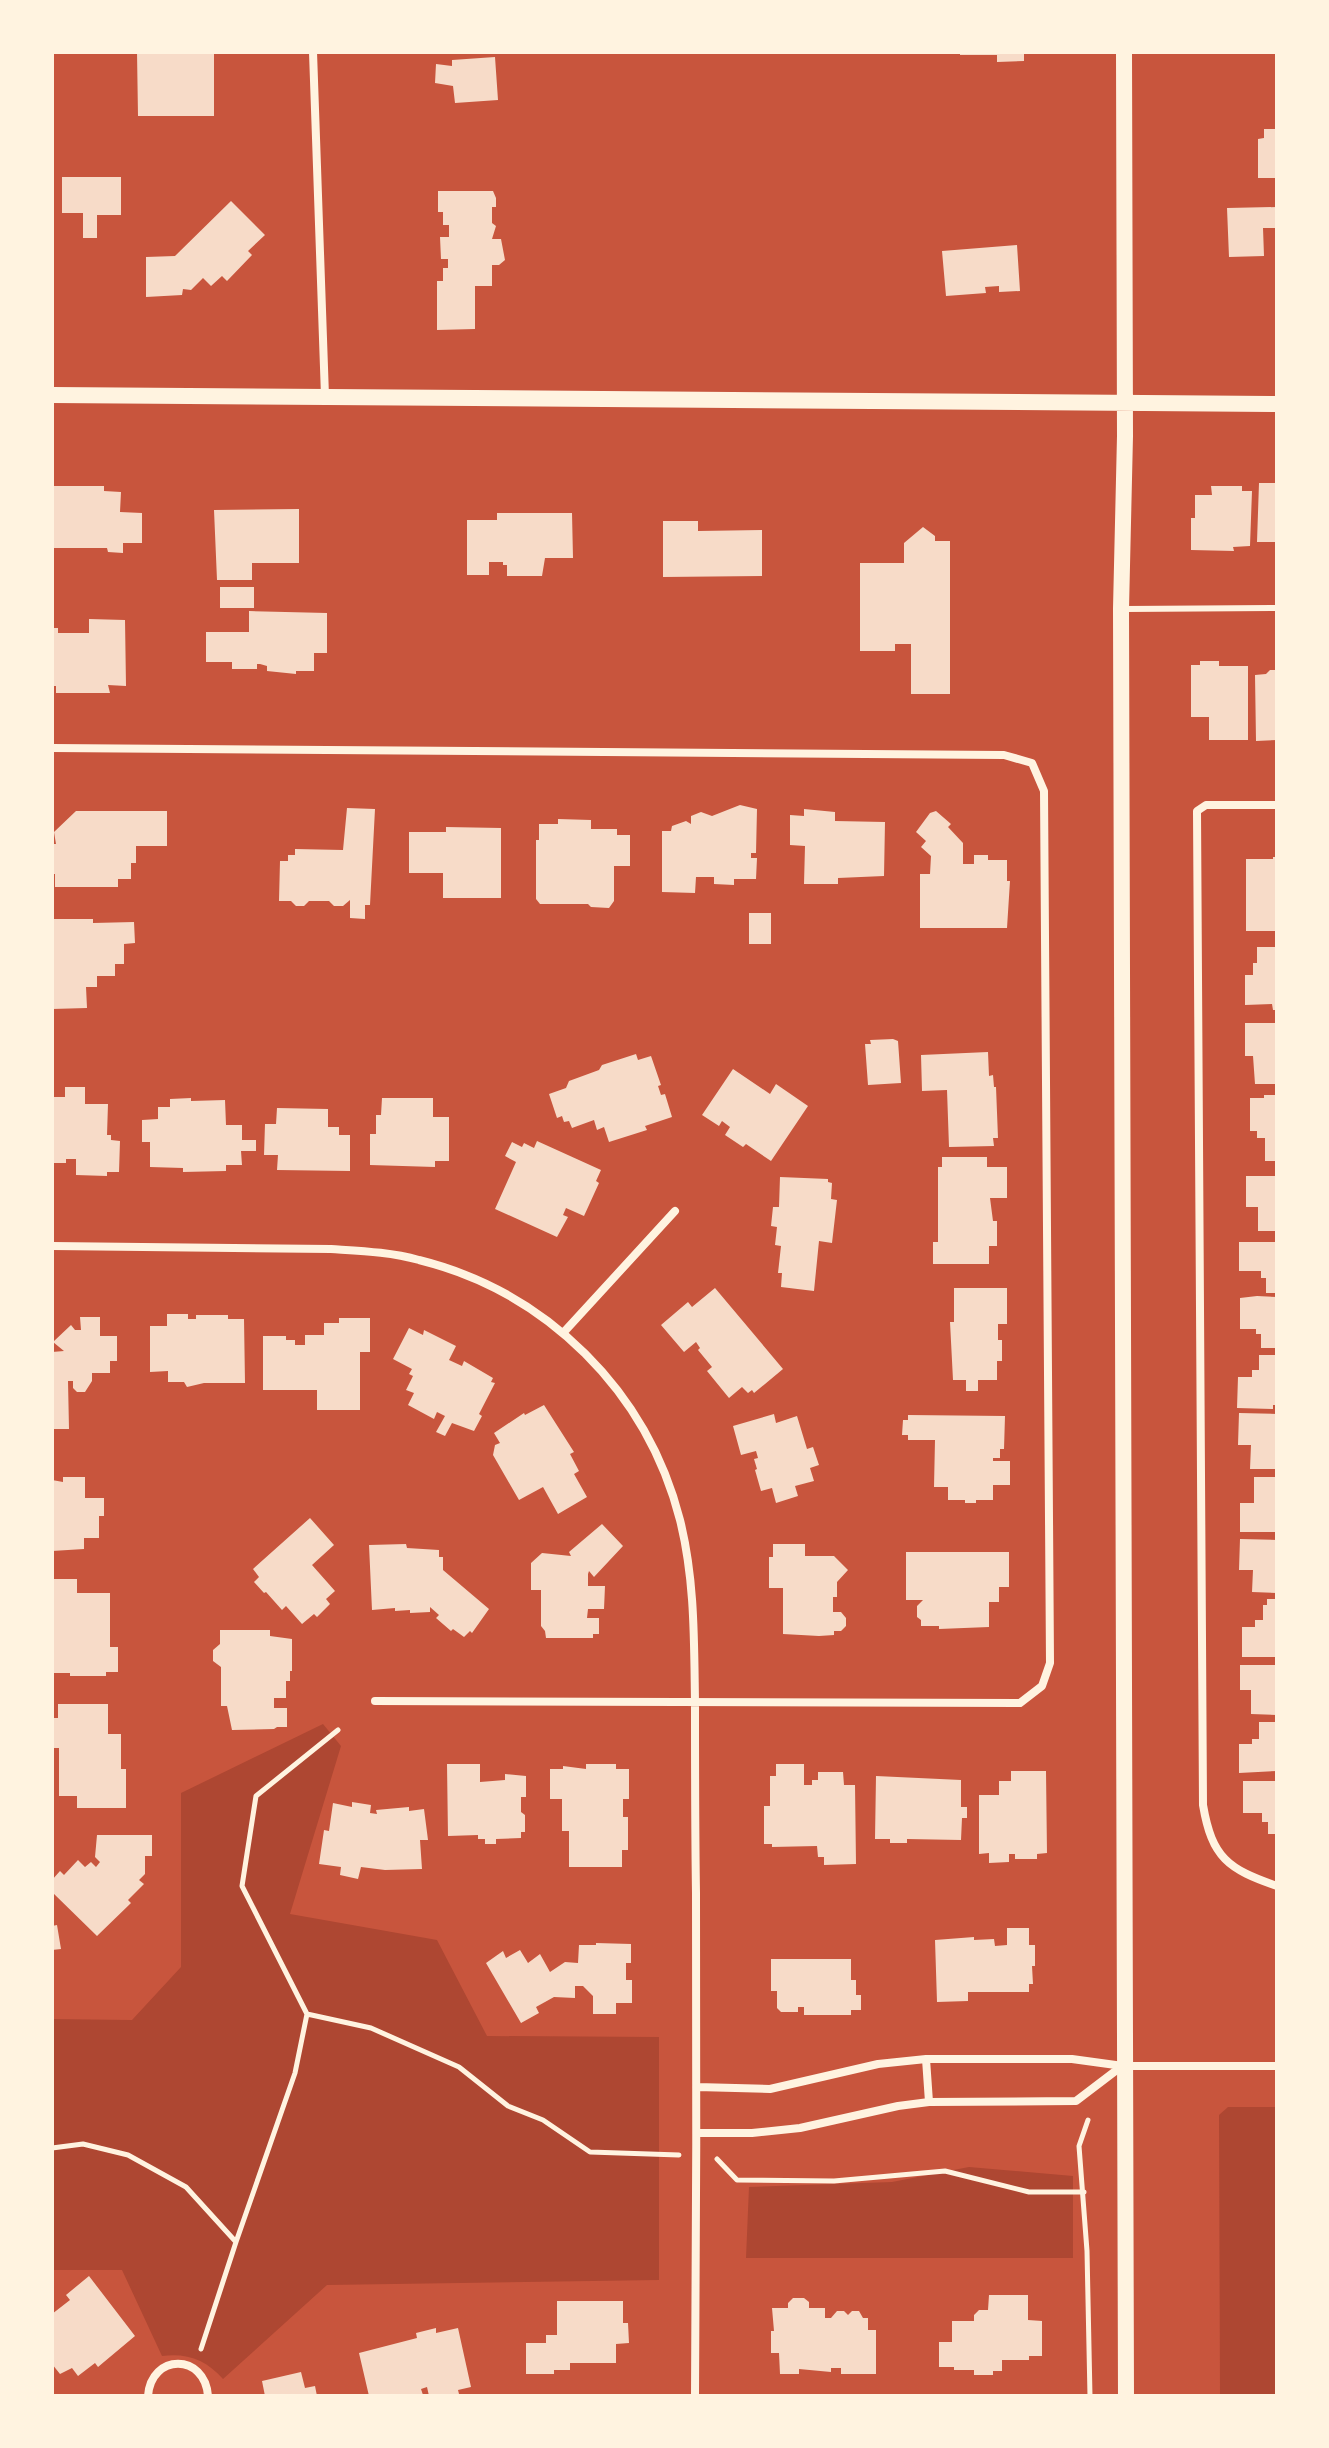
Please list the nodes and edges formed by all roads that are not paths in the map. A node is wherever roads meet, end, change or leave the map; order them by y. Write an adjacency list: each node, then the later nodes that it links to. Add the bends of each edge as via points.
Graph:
1 (313, 52): 4 (street)
2 (1124, 52): 5 (main road)
3 (52, 395): 4 (main road)
4 (325, 396): 5 (main road)
5 (1125, 403): 6 (main road); 8 (main road)
6 (1277, 404)
7 (1277, 608): 8 (lane)
8 (1121, 609): 18 (main road)
9 (52, 748): 15 (street, via 1004,755 1032,763 1044,791 1050,1663 1042,1686 1020,1703)
10 (1277, 805): 16 (street, via 1206,805 1197,811 1203,1805 1208,1833 1222,1857 1243,1875)
11 (675, 1211): 13 (street)
12 (52, 1246): 13 (street, via 375,1251 418,1259 499,1289)
13 (564, 1332): 15 (street, via 623,1398 666,1477 688,1564)
14 (375, 1701): 15 (street)
15 (695, 1701): 20 (street)
16 (1277, 1886)
17 (926, 2059): 18 (street, via 1072,2059); 20 (street, via 878,2064 770,2089); 21 (street)
18 (1123, 2066): 19 (street); 21 (street, via 1076,2101); 26 (main road)
19 (1277, 2066)
20 (697, 2087): 22 (street)
21 (929, 2102): 22 (street, via 800,2128)
22 (697, 2133): 25 (street)
23 (148, 2396): 24 (street, via 152,2378 176,2363 202,2375)
24 (208, 2396)
25 (695, 2396)
26 (1126, 2396)

